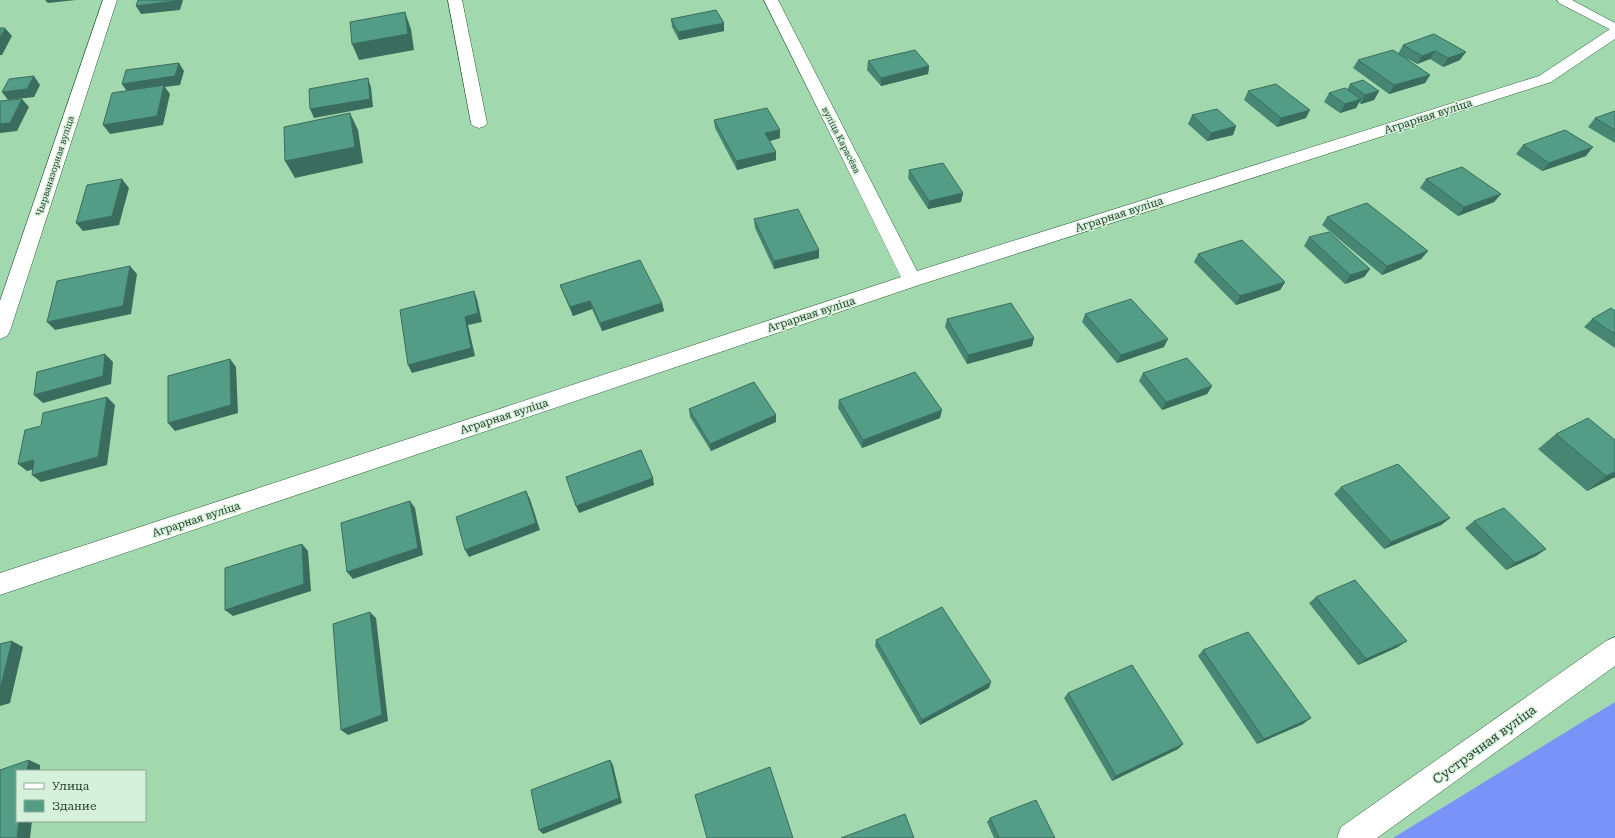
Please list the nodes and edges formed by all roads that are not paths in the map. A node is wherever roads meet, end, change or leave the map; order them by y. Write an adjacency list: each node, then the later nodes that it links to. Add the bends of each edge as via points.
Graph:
1 (110, 0): 9 (street, Чырваназорная вуліца)
2 (455, 0): 7 (street)
3 (771, 0): 8 (street, вуліца Карасёва)
4 (1563, 0): 5 (lane)
5 (1615, 28)
6 (1615, 32): 8 (street, Аграрная вуліца, via 1545,79)
7 (479, 123)
8 (912, 280): 10 (street, Аграрная вуліца)
9 (0, 331)
10 (0, 584)
11 (1615, 650): 12 (street, Сустрэчная вуліца)
12 (1352, 838)

